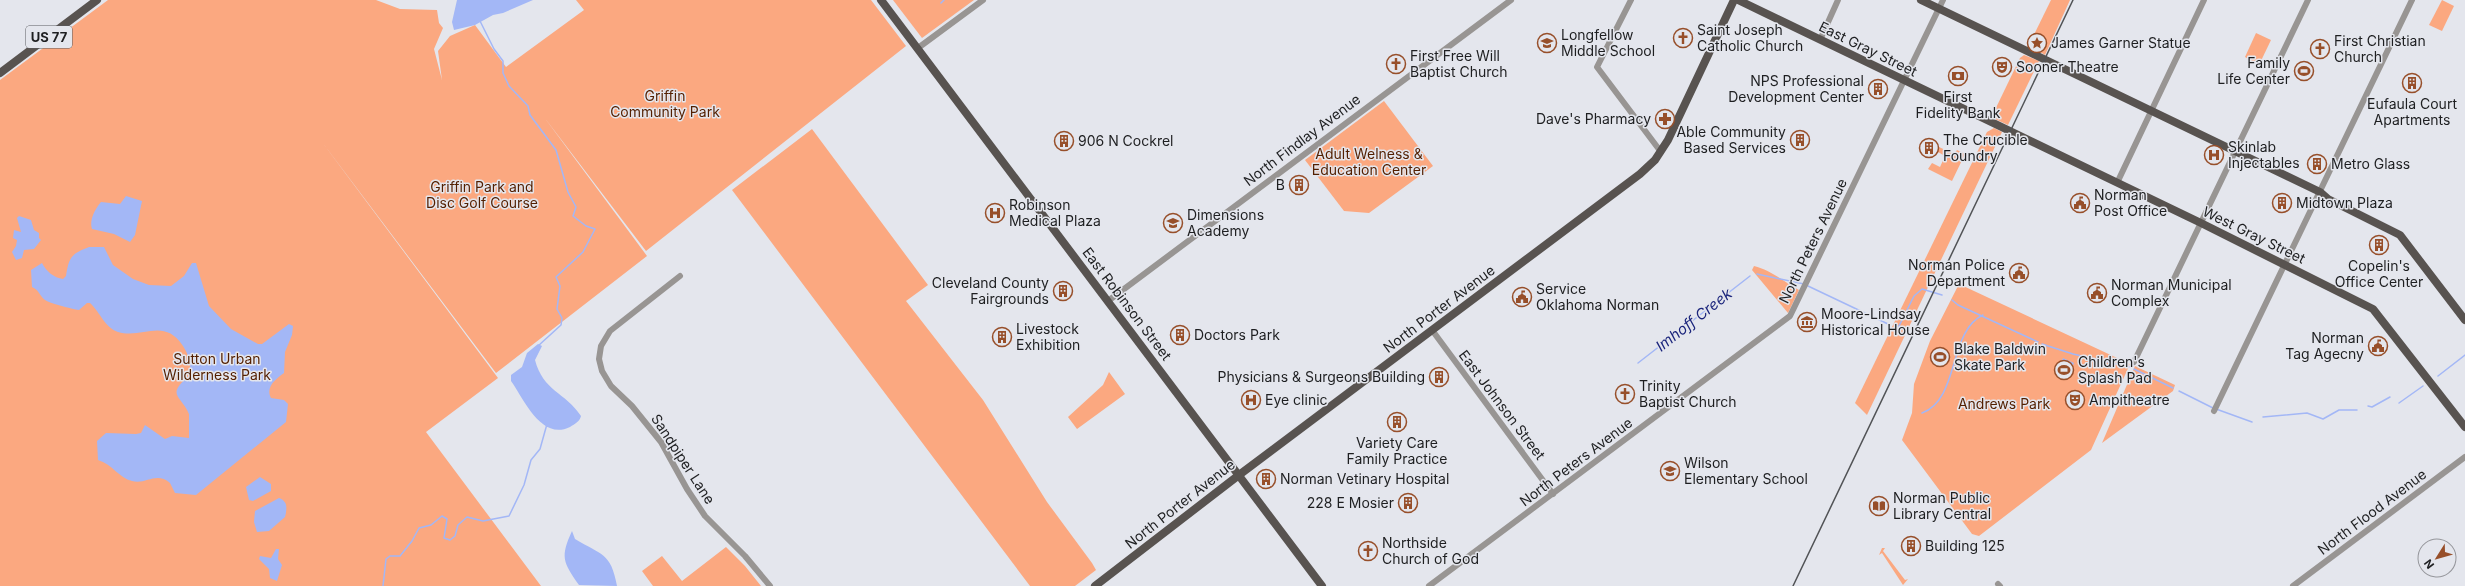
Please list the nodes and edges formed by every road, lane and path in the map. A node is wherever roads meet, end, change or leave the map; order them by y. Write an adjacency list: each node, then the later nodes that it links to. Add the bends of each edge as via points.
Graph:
1 (97, 0): 17 (main road, US 77)
2 (881, 0): 16 (main road, East Robinson Street)
3 (983, 0): 16 (street)
4 (1511, 0): 28 (street, North Findlay Avenue)
5 (1631, 0): 21 (street, via 1597,67)
6 (1734, 0): 21 (main road, North Porter Avenue)
7 (1738, 0): 15 (main road, East Gray Street)
8 (1838, 0): 15 (street)
9 (1922, 0): 14 (main road)
10 (1943, 0): 14 (street, North Peters Avenue)
11 (2204, 0): 19 (street)
12 (2308, 0): 22 (street)
13 (2412, 0): 24 (street)
14 (1939, 9): 18 (street, North Peters Avenue); 19 (main road)
15 (1820, 40): 18 (main road, East Gray Street)
16 (918, 48): 28 (main road, East Robinson Street)
17 (0, 73)
18 (1904, 81): 20 (main road, East Gray Street); 36 (street, North Peters Avenue, via 1790,316)
19 (2151, 111): 22 (main road); 23 (street)
20 (1988, 120): 23 (main road, West Gray Street)
21 (1662, 152): 30 (main road, North Porter Avenue, via 1626,185)
22 (2235, 152): 24 (main road); 25 (street)
23 (2117, 183): 25 (main road, West Gray Street)
24 (2320, 192): 26 (street); 29 (main road, via 2328,199 2400,235)
25 (2201, 223): 26 (main road, West Gray Street); 31 (street)
26 (2285, 265): 32 (street); 33 (main road, West Gray Street, via 2374,309)
27 (680, 276): 37 (street, Sandpiper Lane, via 610,331 601,346 599,358 602,371 611,386 655,434 705,516 753,564)
28 (1108, 301): 35 (main road, East Robinson Street)
29 (2465, 320)
30 (1432, 330): 35 (main road, North Porter Avenue); 36 (street, East Johnson Street)
31 (2134, 362)
32 (2215, 409)
33 (2465, 427)
34 (2465, 457): 41 (street, North Flood Avenue)
35 (1239, 475): 38 (main road, North Porter Avenue); 39 (main road, East Robinson Street)
36 (1553, 494): 40 (street, North Peters Avenue)
37 (770, 586)
38 (1095, 586)
39 (1322, 586)
40 (1429, 586)
41 (2293, 586)

